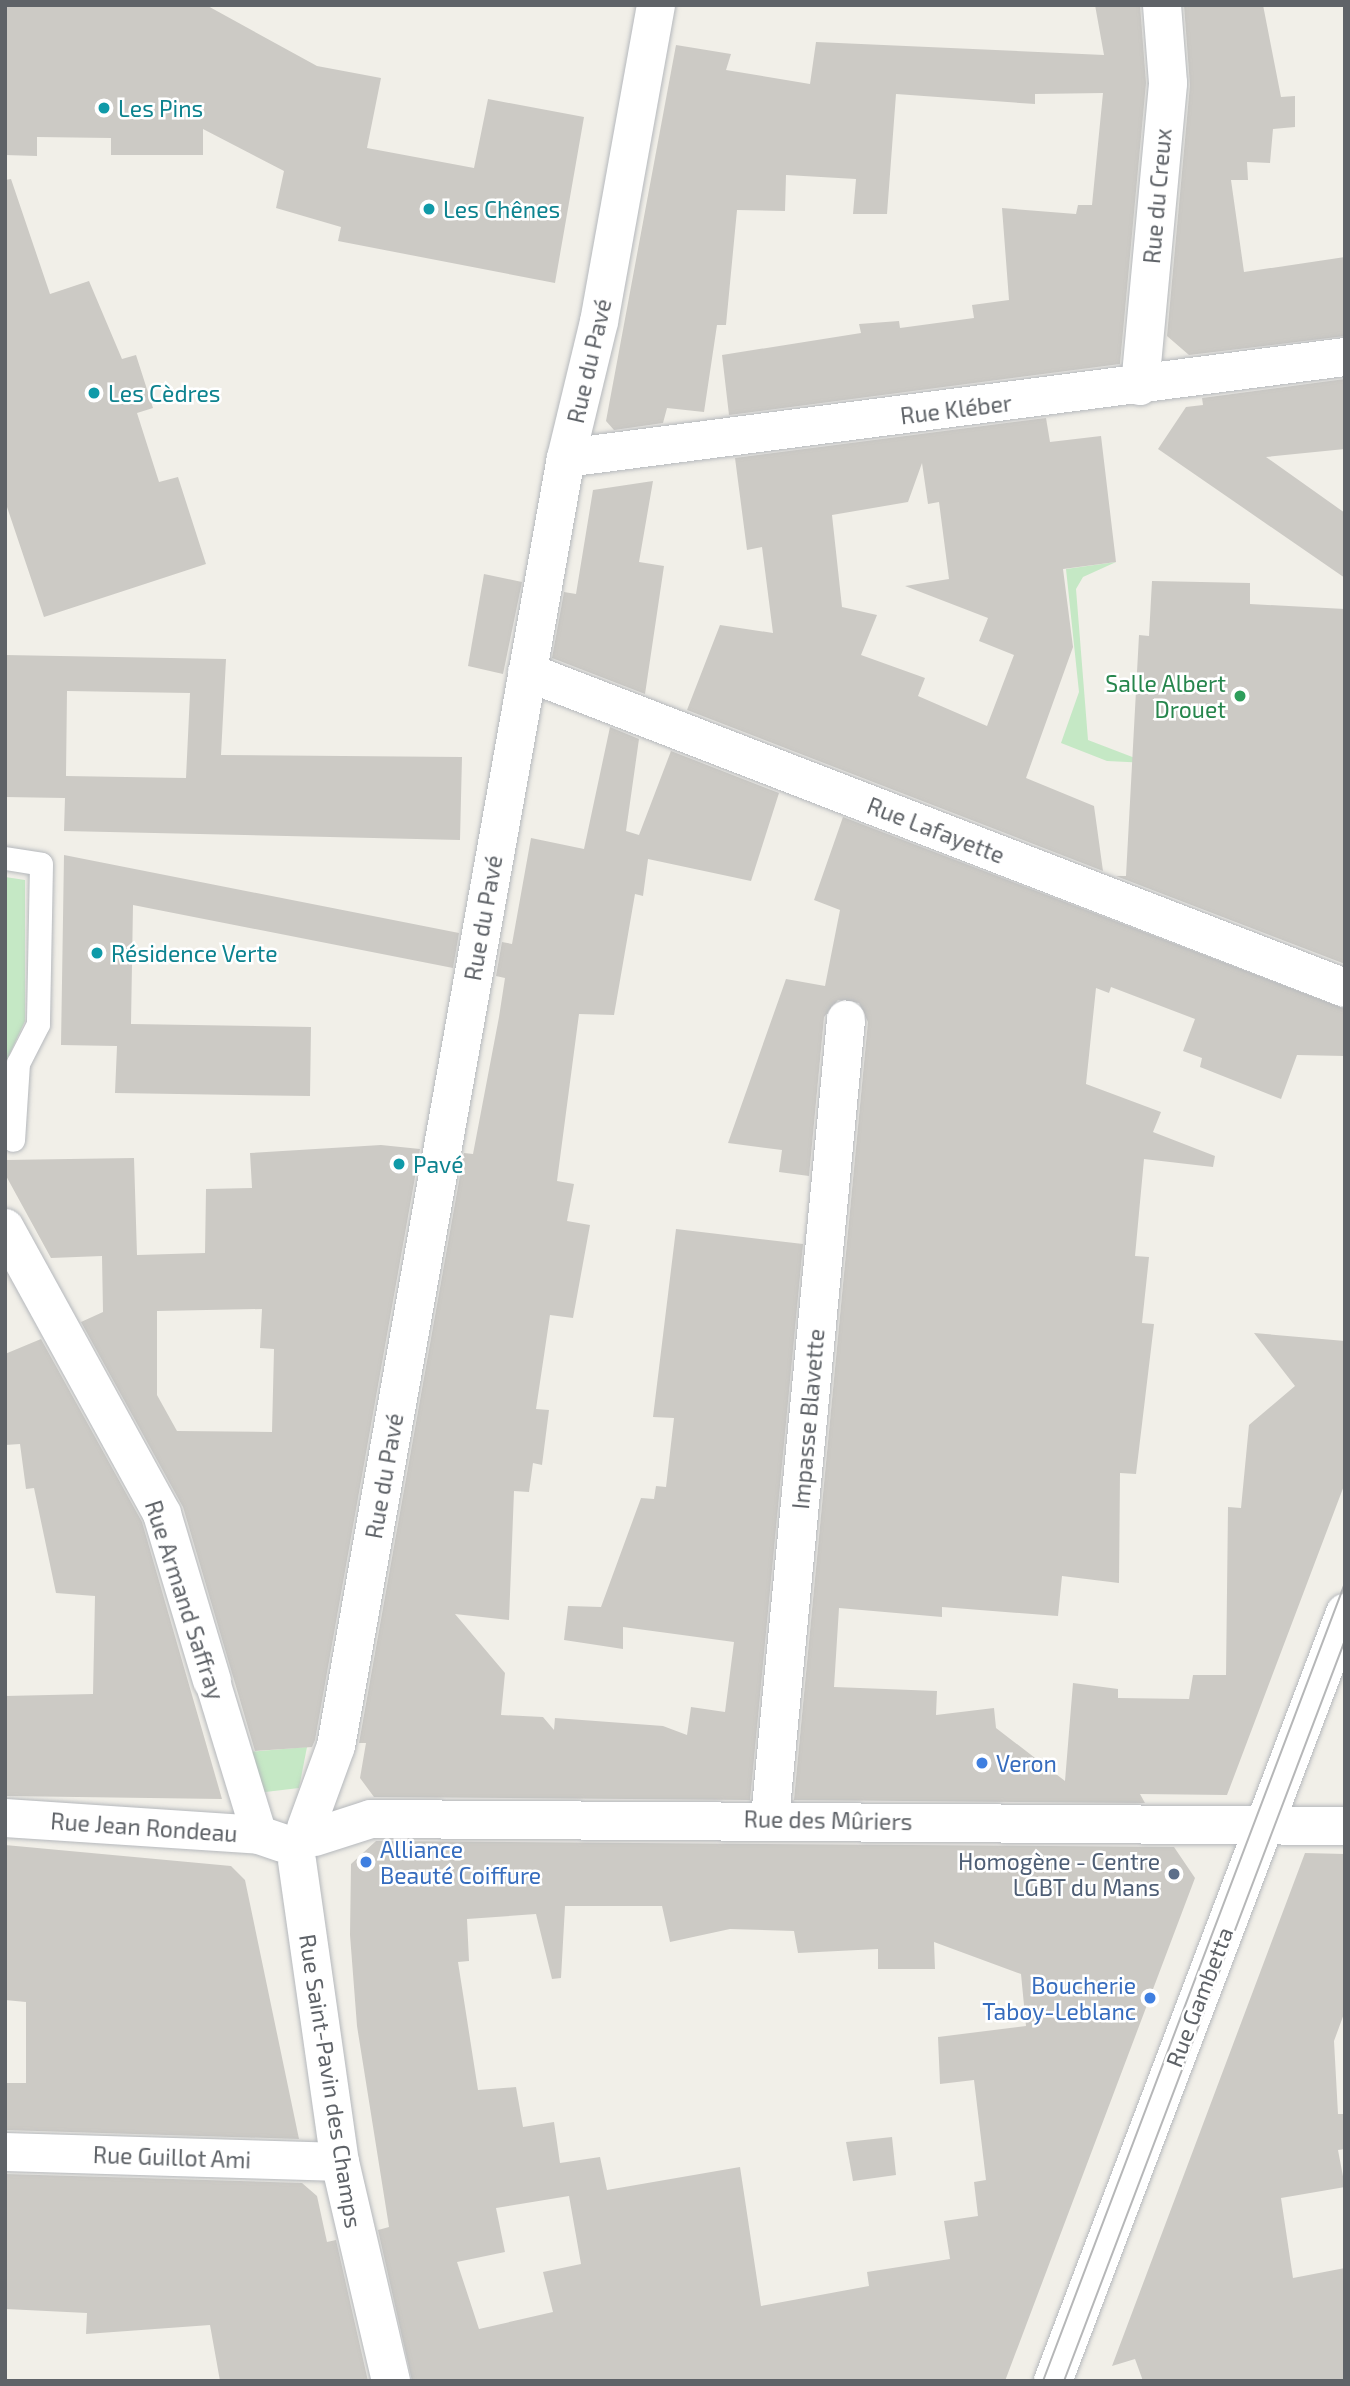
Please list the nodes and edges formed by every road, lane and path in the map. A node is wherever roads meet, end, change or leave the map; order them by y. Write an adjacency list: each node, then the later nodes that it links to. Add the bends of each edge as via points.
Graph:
1 (656, 5): 5 (street, Rue du Pavé, via 599,322)
2 (1162, 5): 4 (street, Rue du Creux, via 1168,83)
3 (1345, 357): 4 (street, Rue Kléber)
4 (1140, 386): 5 (street, Rue Kléber)
5 (566, 457): 6 (street, Rue du Pavé)
6 (527, 672): 8 (street, Rue Lafayette); 18 (street, Rue du Pavé, via 336,1746)
7 (5, 858): 10 (lane, via 41,864 38,1024 18,1063)
8 (1345, 988)
9 (846, 1020): 15 (street, Impasse Blavette)
10 (13, 1139)
11 (5, 1228): 13 (street, Rue Armand Saffray, via 162,1514)
12 (1345, 1613): 17 (street, Rue Gambetta)
13 (212, 1681): 18 (street, Rue Armand Saffray)
14 (5, 1818): 18 (street, Rue Jean Rondeau)
15 (770, 1818): 17 (street, Rue des Mûriers); 18 (street, Rue des Mûriers, via 371,1819)
16 (1345, 1826): 17 (street, Rue des Mûriers)
17 (1264, 1827): 22 (street, Rue Gambetta)
18 (292, 1841): 20 (street, Rue Saint-Pavin des Champs)
19 (5, 2152): 20 (street, Rue Guillot Ami)
20 (340, 2162): 21 (street, Rue Saint-Pavin des Champs)
21 (391, 2381)
22 (1053, 2381)

